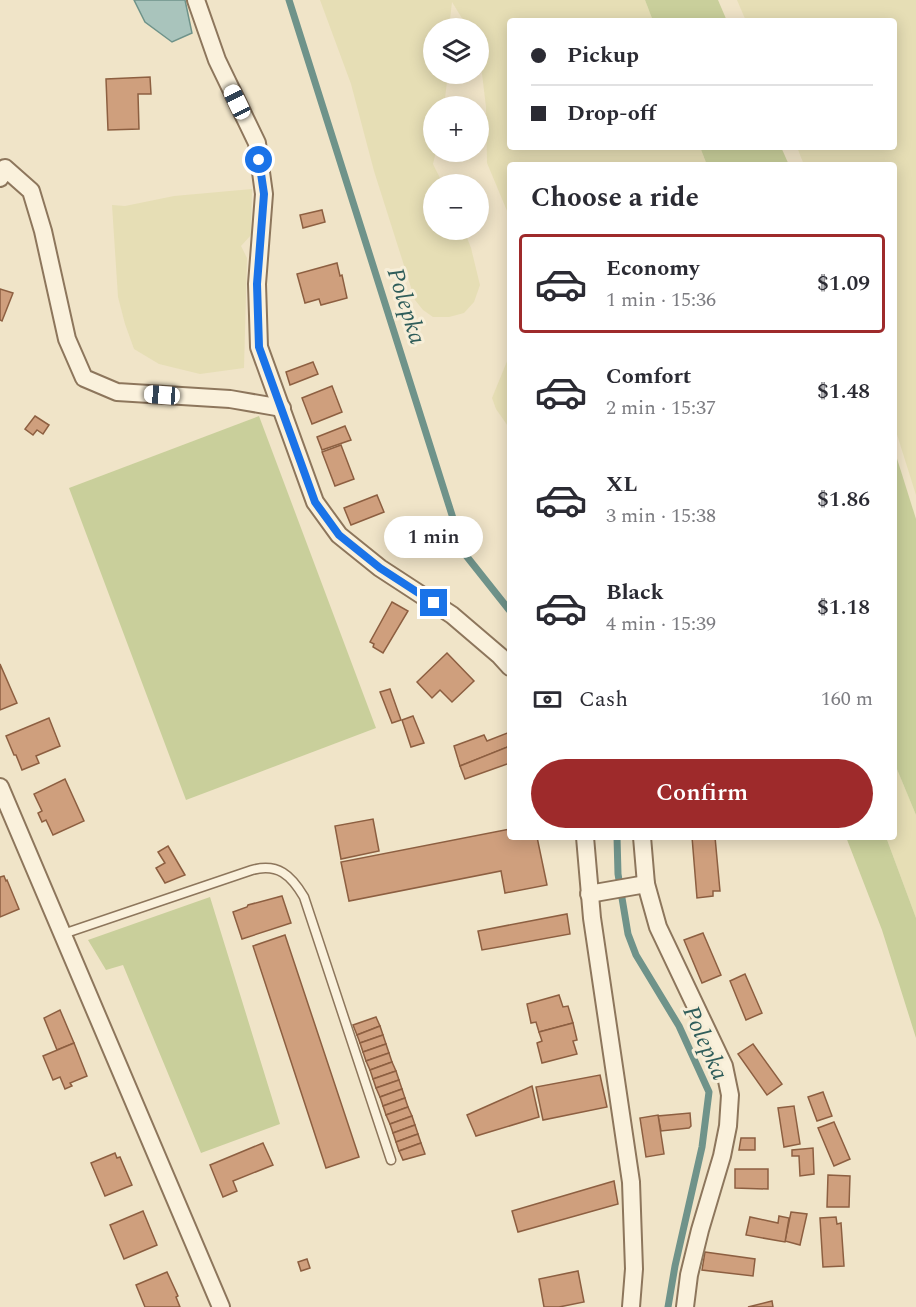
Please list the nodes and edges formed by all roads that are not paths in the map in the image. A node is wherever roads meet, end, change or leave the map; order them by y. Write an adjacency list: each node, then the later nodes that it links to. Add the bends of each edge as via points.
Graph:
1 (196, 0): 3 (street, via 217,60 257,143 264,194 257,284 259,347)
2 (2, 170): 3 (street, via 31,191 67,339 84,378 117,392 230,399)
3 (282, 408): 4 (street, via 315,502 339,535 380,568 452,615)
4 (507, 664)
5 (0, 787): 10 (street)
6 (586, 840): 9 (street)
7 (642, 840): 8 (street)
8 (640, 885): 9 (street); 14 (street, via 724,1066 730,1095 722,1156 688,1275)
9 (598, 892): 13 (street, via 631,1182)
10 (63, 934): 11 (lane, via 252,870 275,868 285,874 304,897); 12 (street)
11 (391, 1160)
12 (221, 1307)
13 (631, 1307)
14 (686, 1307)

